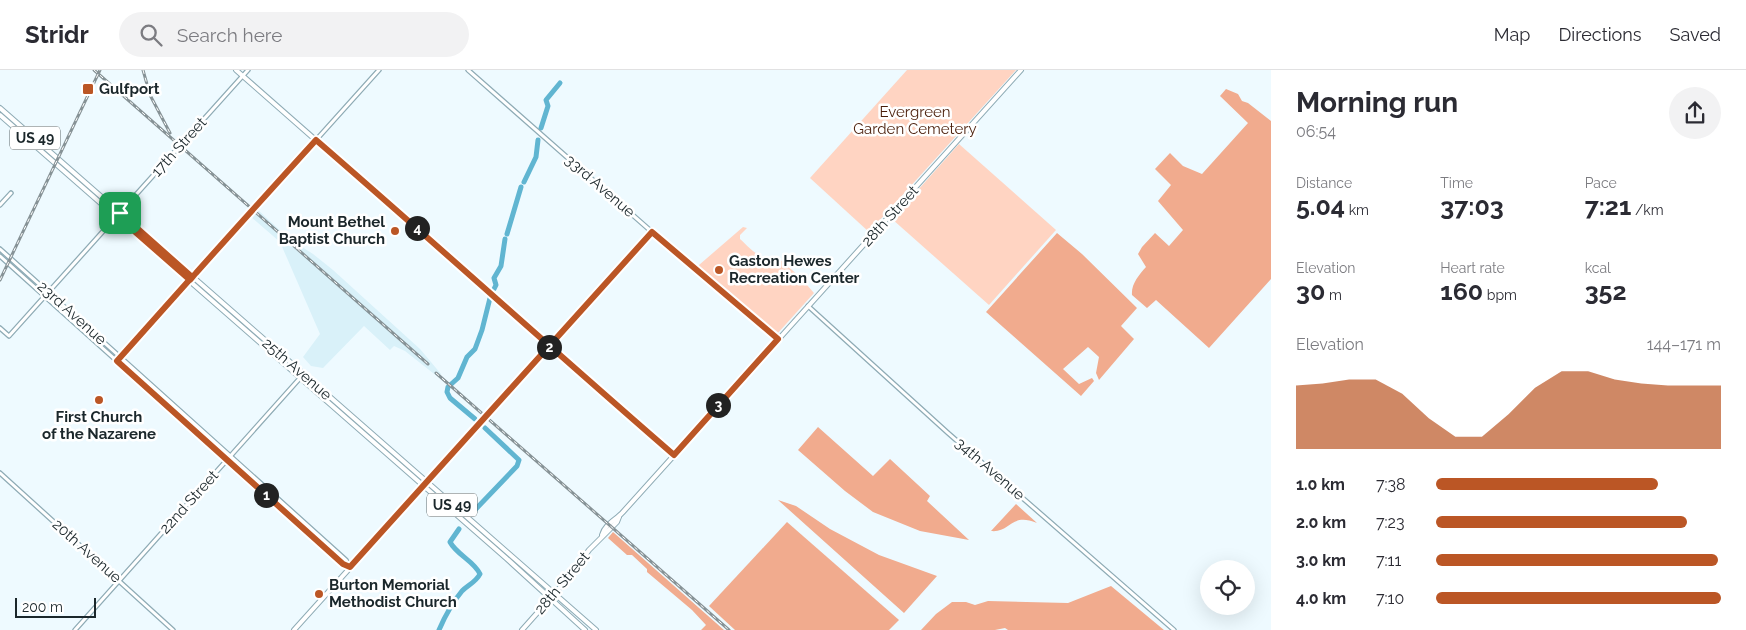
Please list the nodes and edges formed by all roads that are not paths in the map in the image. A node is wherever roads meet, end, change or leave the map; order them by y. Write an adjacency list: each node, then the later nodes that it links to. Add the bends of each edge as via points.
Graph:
1 (236, 70): 6 (main road)
2 (248, 70): 6 (street, 17th Street)
3 (379, 70): 9 (street)
4 (468, 70): 13 (street, 33rd Avenue)
5 (1021, 70): 19 (main road, 28th Street)
6 (243, 76): 9 (main road); 12 (street, 17th Street)
7 (0, 108): 12 (main road, 25th Avenue / US 49)
8 (0, 115): 12 (main road, 25th Avenue / US 49)
9 (316, 140): 16 (street); 22 (main road)
10 (11, 194): 11 (street)
11 (0, 205)
12 (118, 215): 16 (main road, 25th Avenue / US 49); 17 (street, 17th Street)
13 (652, 232): 21 (street, 33rd Avenue); 22 (street)
14 (0, 249): 17 (street, 23rd Avenue)
15 (0, 256): 18 (street, 23rd Avenue)
16 (191, 278): 23 (street); 25 (main road, 25th Avenue / US 49)
17 (48, 293): 18 (street, 17th Street); 23 (street, 23rd Avenue)
18 (45, 296): 20 (street, 17th Street, via 9,336); 24 (street, 23rd Avenue)
19 (808, 306): 21 (main road, 28th Street); 40 (street, 34th Avenue)
20 (0, 328)
21 (778, 339): 26 (main road, 28th Street)
22 (550, 346): 26 (main road); 30 (main road)
23 (121, 357): 24 (street); 27 (street, 23rd Avenue)
24 (117, 361): 28 (street, 23rd Avenue)
25 (302, 376): 27 (street, 22nd Street); 30 (main road, 25th Avenue / US 49)
26 (674, 455): 33 (main road, 28th Street)
27 (230, 456): 28 (street, 22nd Street); 31 (street, 23rd Avenue)
28 (227, 460): 31 (street, 23rd Avenue); 32 (street, 22nd Street)
29 (0, 473): 32 (street, 20th Avenue)
30 (425, 484): 31 (main road); 33 (main road, 25th Avenue / US 49)
31 (350, 567): 36 (main road)
32 (119, 580): 34 (street, 22nd Street); 35 (street, 20th Avenue)
33 (552, 596): 37 (main road, 28th Street); 38 (main road, 25th Avenue / US 49); 39 (main road, 25th Avenue / US 49)
34 (75, 630)
35 (173, 630)
36 (294, 630)
37 (522, 630)
38 (585, 630)
39 (596, 630)
40 (1174, 630)

